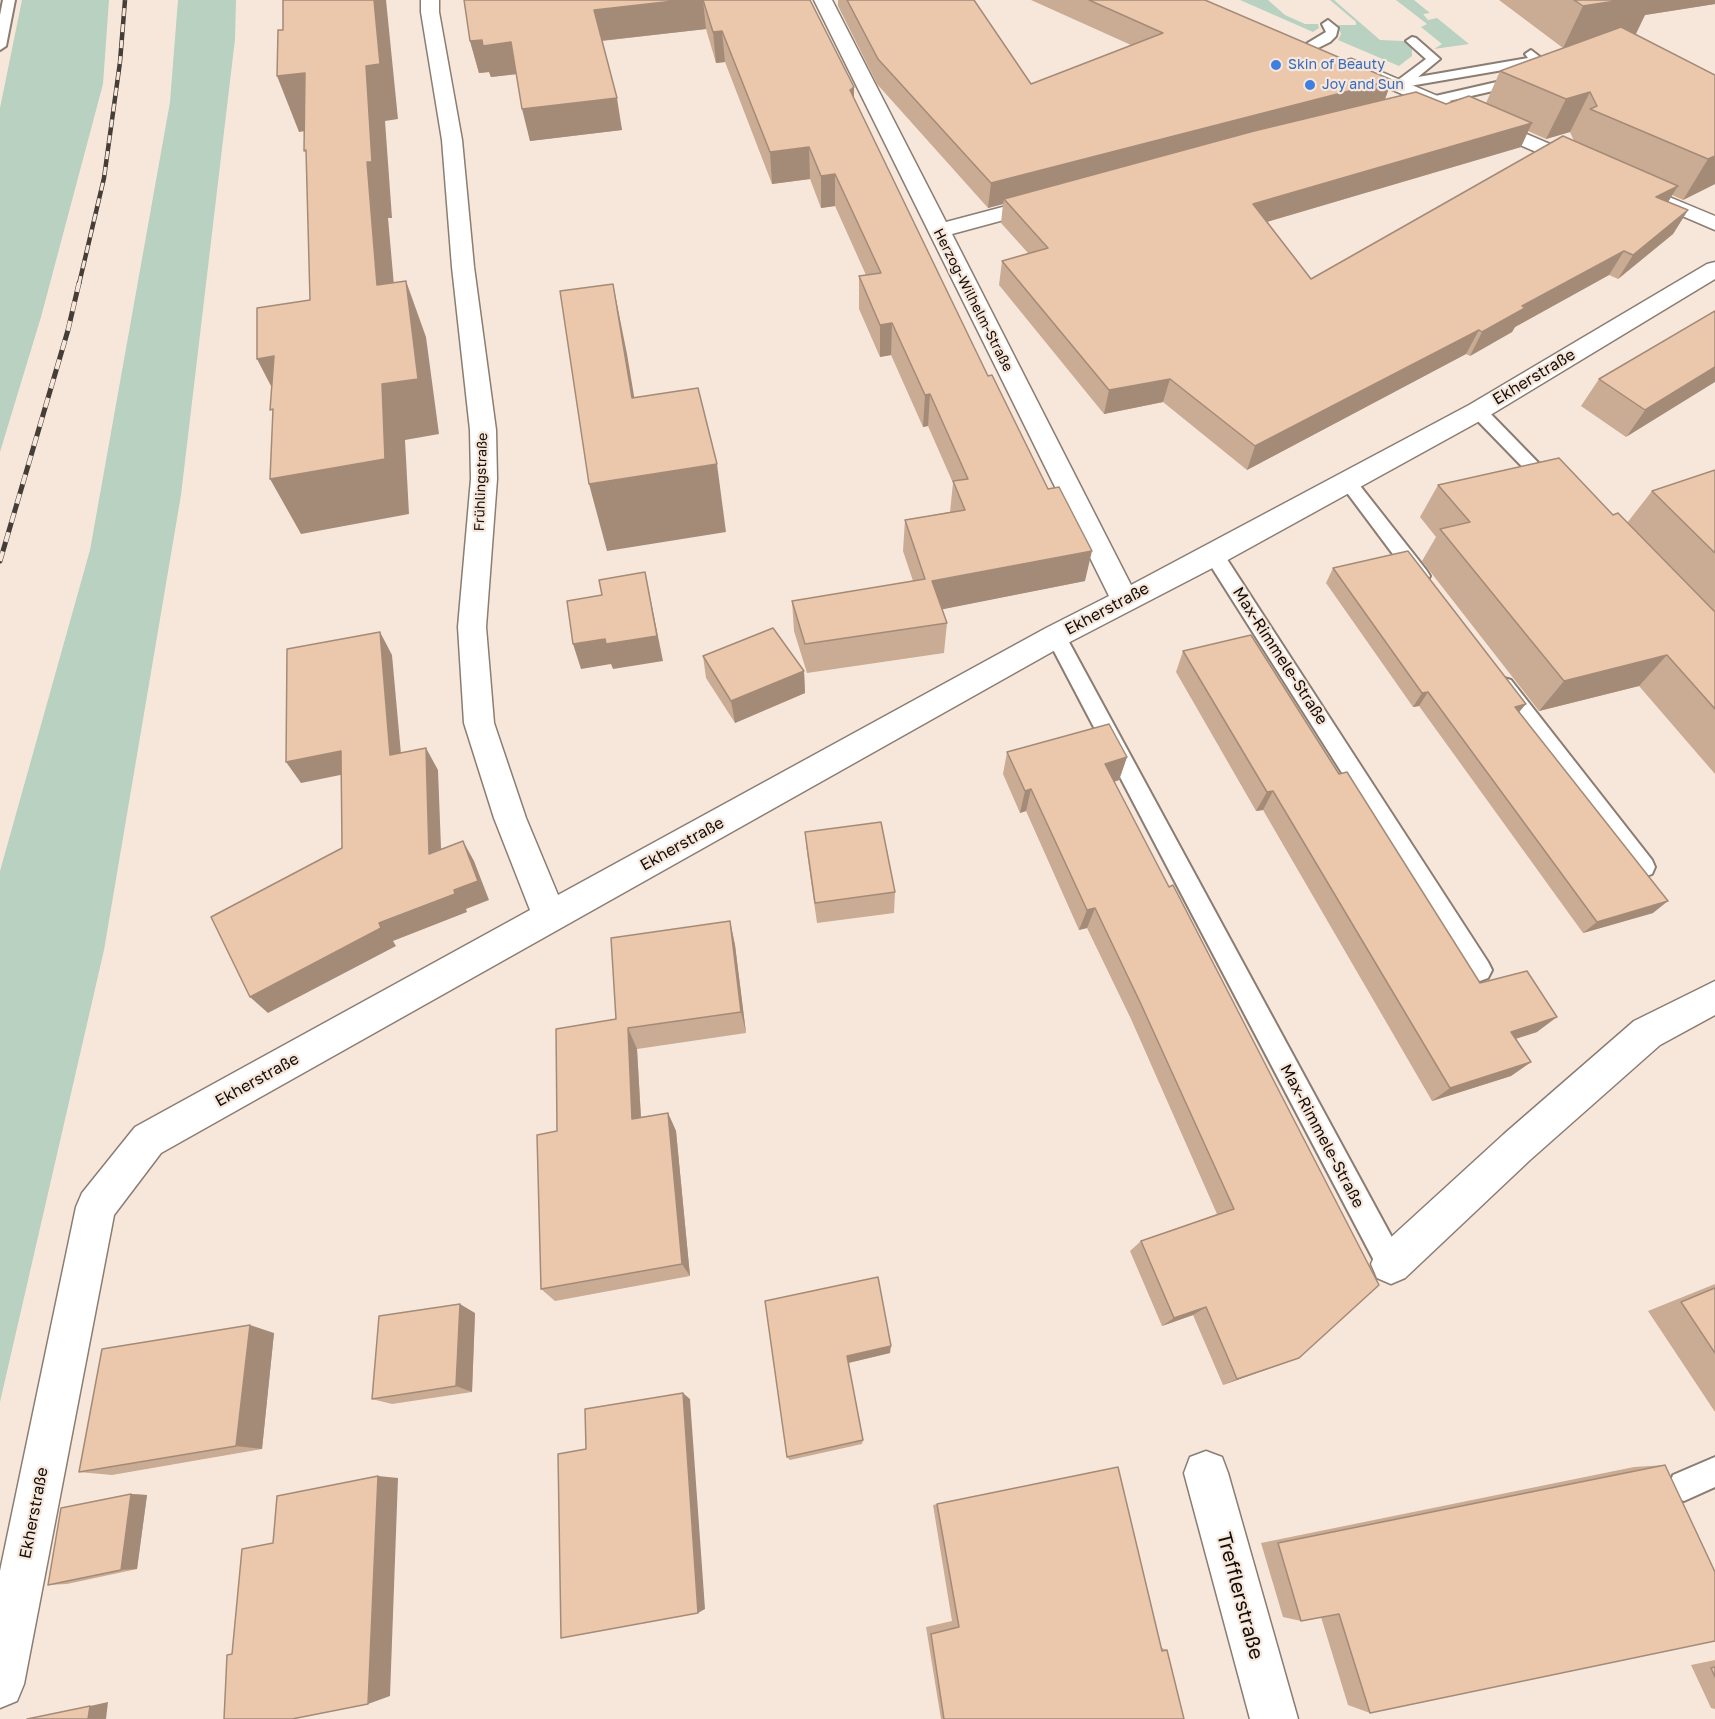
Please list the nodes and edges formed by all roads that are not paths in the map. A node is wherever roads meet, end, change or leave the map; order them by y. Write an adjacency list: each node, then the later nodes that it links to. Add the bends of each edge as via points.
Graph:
1 (9, 0): 7 (lane)
2 (430, 0): 28 (street, Frühlingstraße, via 452,141 483,430 484,479 472,627 478,723)
3 (823, 0): 17 (street, Herzog-Wilhelm-Straße)
4 (1328, 24): 6 (lane, via 1332,33 1326,39)
5 (1413, 41): 10 (lane, via 1434,59)
6 (1302, 44): 10 (street)
7 (0, 46)
8 (1531, 54): 10 (lane, via 1538,60)
9 (1539, 79): 11 (lane, via 1519,80)
10 (1398, 84): 11 (street)
11 (1436, 100): 12 (street); 13 (street)
12 (1408, 108)
13 (1598, 172)
14 (1631, 186): 16 (street)
15 (1061, 198): 17 (street)
16 (1715, 224)
17 (939, 231): 24 (street, Herzog-Wilhelm-Straße)
18 (1715, 269): 19 (street, Ekherstraße)
19 (1478, 411): 20 (street, Ekherstraße); 21 (lane)
20 (1348, 482): 22 (street, Ekherstraße); 23 (lane)
21 (1566, 502)
22 (1214, 555): 24 (street, Ekherstraße); 29 (lane, Max-Rimmele-Straße)
23 (1432, 592)
24 (1124, 599): 25 (street, Ekherstraße)
25 (1056, 636): 28 (street, Ekherstraße); 31 (lane, Max-Rimmele-Straße)
26 (1496, 674): 27 (lane)
27 (1644, 867)
28 (550, 918): 35 (street, Ekherstraße, via 148,1140 96,1207)
29 (1480, 970)
30 (1715, 997): 31 (street, Max-Rimmele-Straße, via 1647,1034)
31 (1391, 1264)
32 (1715, 1472): 34 (lane)
33 (1206, 1473): 36 (street, Trefflerstraße)
34 (1684, 1486)
35 (0, 1684)
36 (1274, 1719)

